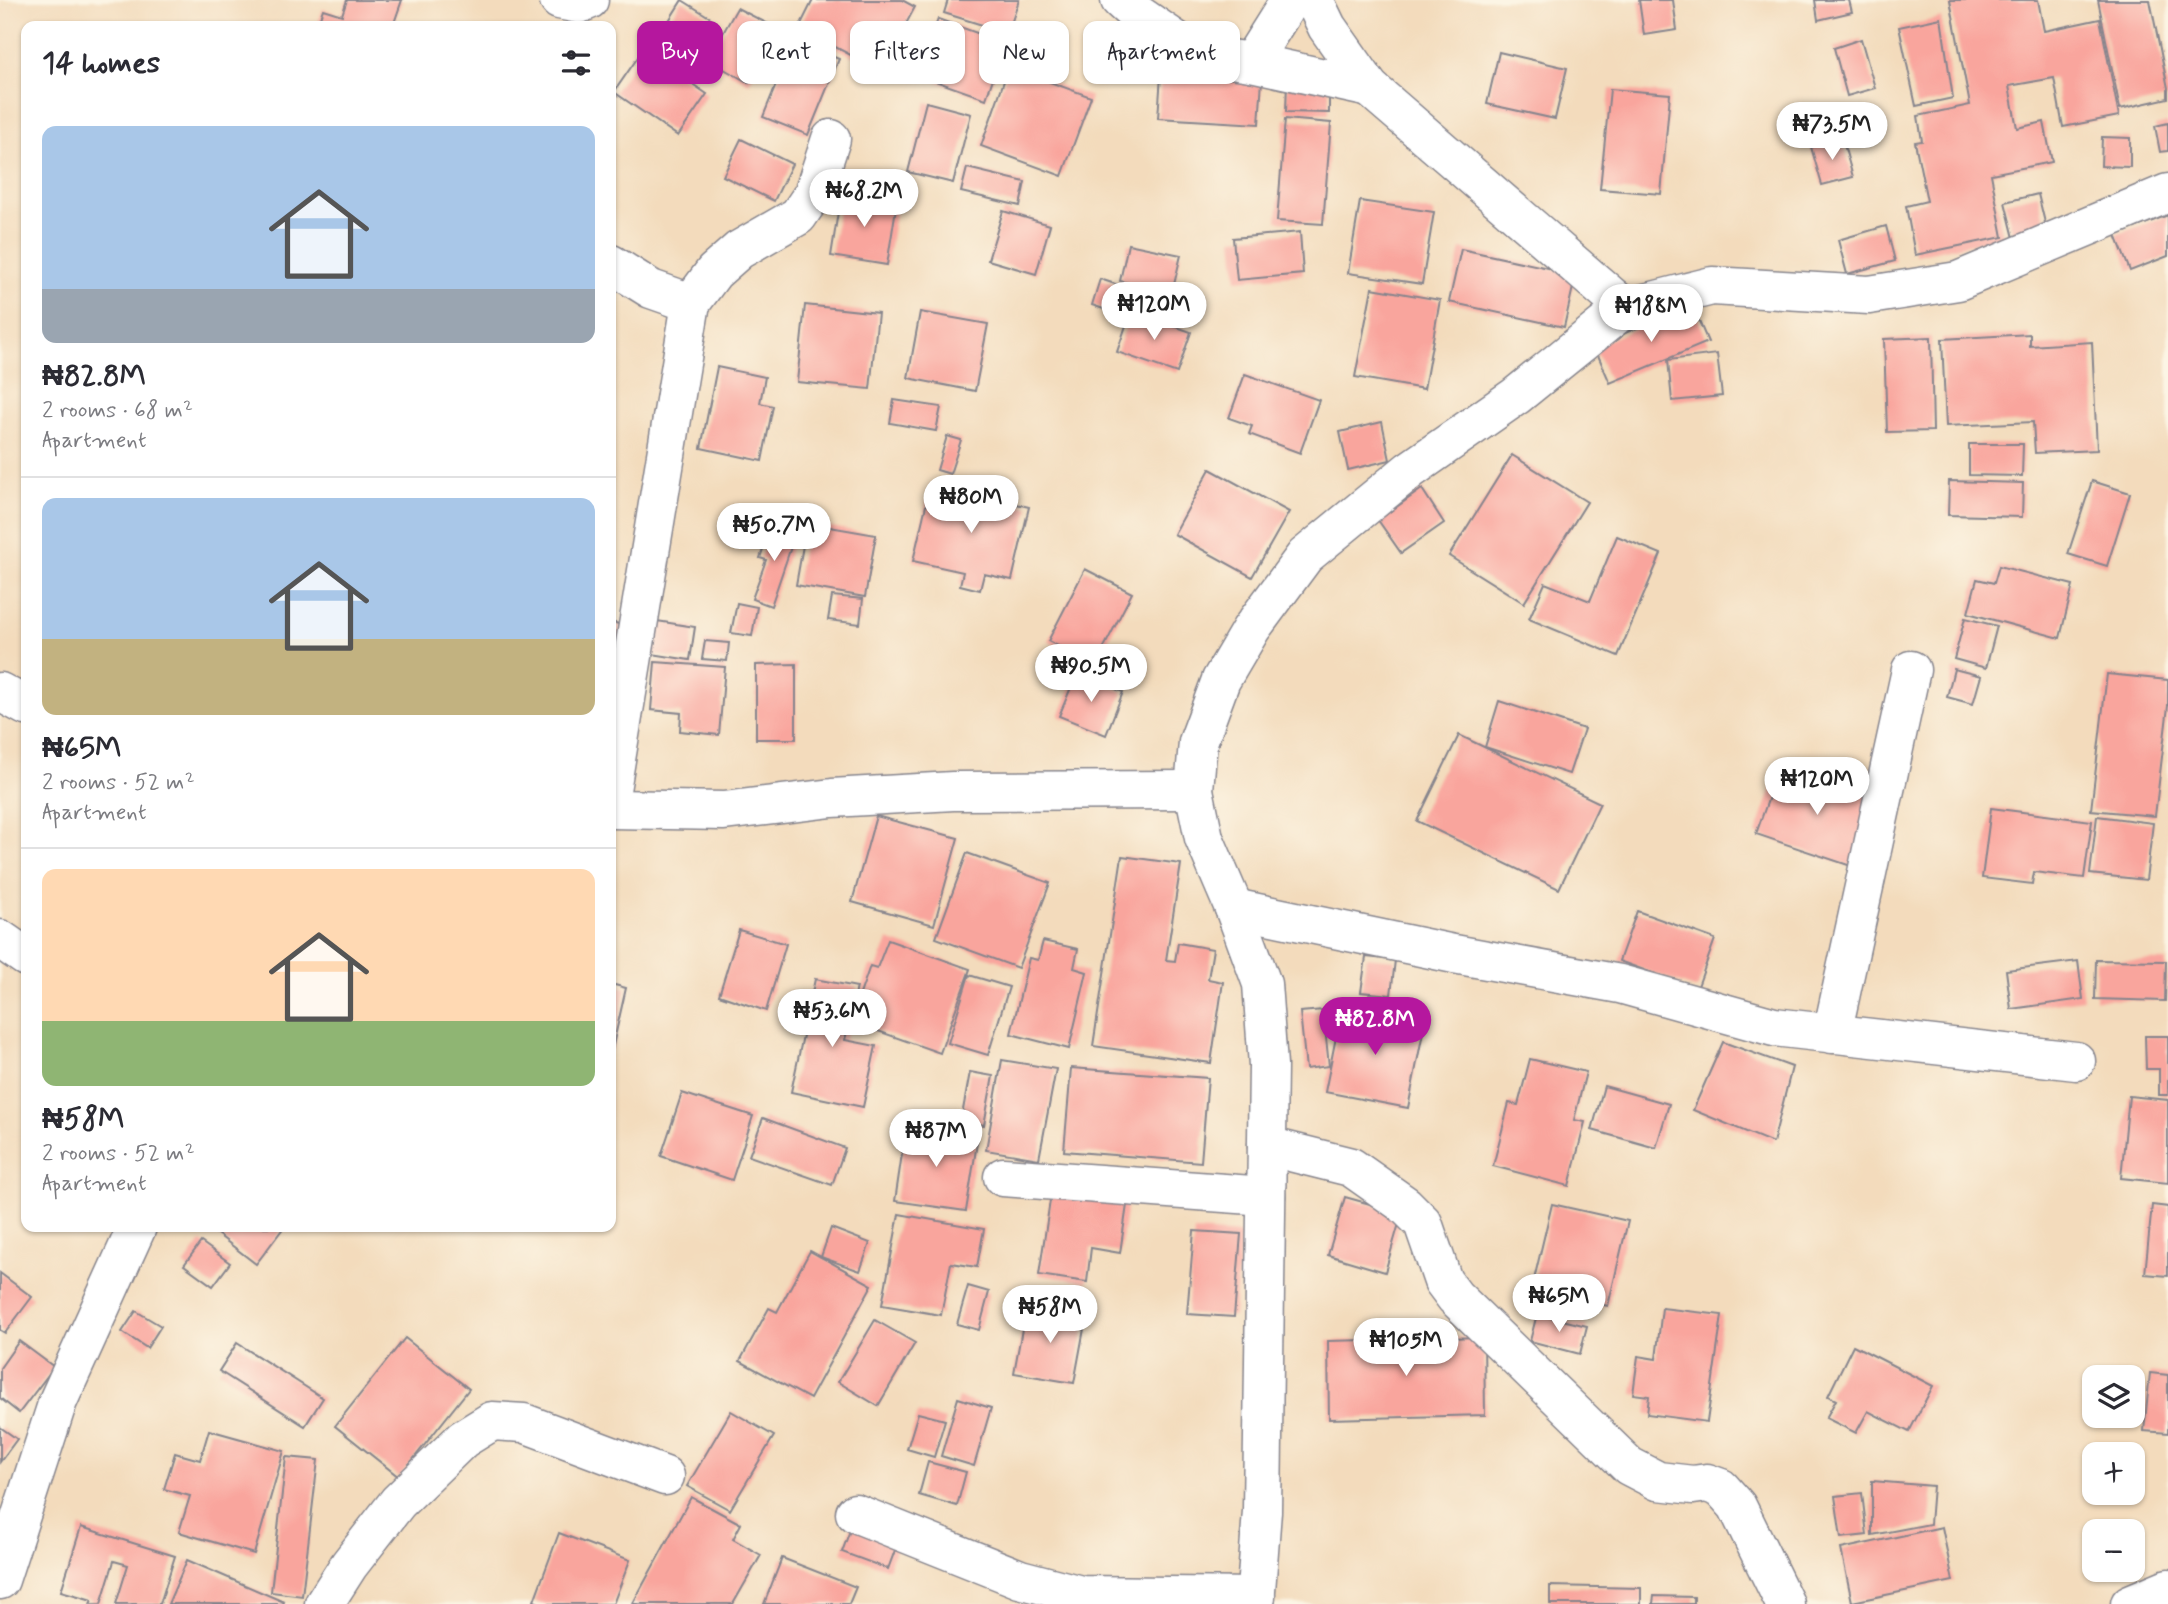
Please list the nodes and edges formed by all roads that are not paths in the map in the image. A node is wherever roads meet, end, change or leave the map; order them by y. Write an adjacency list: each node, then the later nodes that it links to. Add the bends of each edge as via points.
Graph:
1 (559, 0): 2 (street, via 579,4)
2 (589, 0)
3 (608, 0): 7 (street)
4 (1121, 0): 8 (street, via 1196,54)
5 (1290, 0): 8 (street)
6 (1314, 0): 9 (street, via 1327,27)
7 (602, 21)
8 (1251, 62): 9 (street)
9 (1370, 88): 14 (street)
10 (831, 139): 13 (street, via 813,194 797,216 739,250 714,272)
11 (2168, 193): 14 (street, via 1958,281 1869,295 1712,286)
12 (616, 267): 13 (street, via 651,289)
13 (691, 303): 18 (street)
14 (1625, 308): 19 (street, via 1516,396 1410,470 1305,556 1251,629 1221,680 1198,741)
15 (1911, 670): 24 (street)
16 (0, 692): 17 (street)
17 (21, 703)
18 (616, 760)
19 (1194, 790): 20 (street, via 953,791 832,798 724,811); 21 (street, via 1204,838)
20 (616, 809)
21 (1234, 908): 24 (street, via 1620,984 1774,1027); 26 (street, via 1262,984)
22 (0, 939): 23 (street)
23 (21, 954)
24 (1832, 1034): 25 (street)
25 (2076, 1061)
26 (1267, 1146): 28 (street); 36 (street, via 1351,1167 1405,1205 1423,1223 1443,1281 1455,1297 1629,1466 1658,1481 1721,1488 1737,1506)
27 (1003, 1177): 28 (street)
28 (1266, 1196): 34 (street, via 1262,1511)
29 (135, 1232): 32 (street, via 58,1401)
30 (665, 1476): 35 (street, via 524,1423 492,1421 463,1439 398,1502)
31 (855, 1513): 34 (street, via 1020,1579 1081,1595)
32 (0, 1580)
33 (2168, 1588): 37 (street)
34 (1255, 1600)
35 (324, 1604)
36 (1785, 1604)
37 (2130, 1604)

